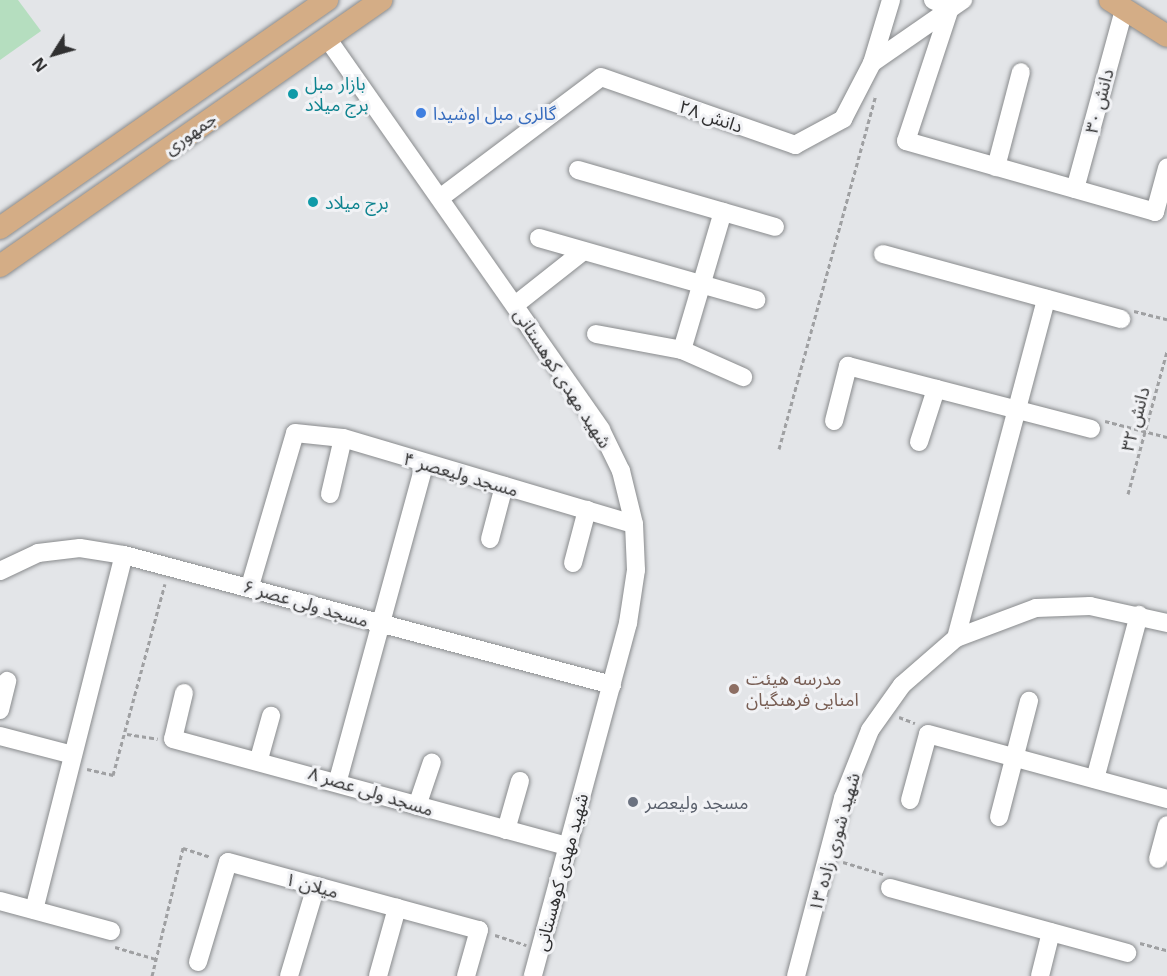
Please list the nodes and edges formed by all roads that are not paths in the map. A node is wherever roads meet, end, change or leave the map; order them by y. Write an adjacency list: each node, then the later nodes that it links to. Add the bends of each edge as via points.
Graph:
1 (381, 0): 8 (main road, جمهوری)
2 (891, 0): 9 (street)
3 (933, 0): 4 (street)
4 (956, 4): 9 (street, دانش ۲۸); 11 (street, via 906,141)
5 (318, 6): 8 (main road); 18 (main road, جمهوری)
6 (1117, 6): 7 (main road); 14 (street, دانش ۳۰)
7 (1167, 36)
8 (327, 38): 15 (street, شهید مهدی کوهستانی); 22 (main road, جمهوری)
9 (872, 63): 15 (street, دانش ۲۸, via 843,119 795,146 602,78)
10 (1021, 72): 11 (street)
11 (996, 167): 14 (street)
12 (1167, 168): 14 (street, via 1155,212)
13 (578, 170): 16 (street)
14 (1075, 189)
15 (440, 198): 26 (street, شهید مهدی کوهستانی)
16 (723, 212): 17 (street); 23 (street)
17 (775, 227)
18 (0, 228)
19 (538, 238): 20 (street)
20 (582, 252): 23 (street); 26 (street)
21 (883, 254): 24 (street)
22 (0, 266)
23 (698, 283): 25 (street); 29 (street)
24 (1046, 299): 27 (street); 32 (street)
25 (756, 300)
26 (515, 305): 41 (street, شهید مهدی کوهستانی, via 601,430 621,471)
27 (1121, 319)
28 (596, 334): 29 (street)
29 (682, 350): 30 (street)
30 (743, 377)
31 (936, 389): 32 (street); 33 (street, via 848,366); 36 (street)
32 (1016, 410): 34 (street); 50 (street)
33 (834, 421)
34 (1091, 429)
35 (343, 438): 37 (street, مسجد ولیعصر ۴); 39 (street); 46 (street, مسجد ولیعصر ۴, via 295,433)
36 (920, 442)
37 (424, 465): 38 (street, مسجد ولیعصر ۴); 49 (street)
38 (504, 486): 40 (street, مسجد ولیعصر ۴); 42 (street)
39 (330, 494)
40 (587, 510): 41 (street, مسجد ولیعصر ۴); 44 (street)
41 (634, 524): 52 (street, شهید مهدی کوهستانی, via 636,570)
42 (490, 539)
43 (123, 555): 45 (street, مسجد ولی عصر ۶, via 80,548 38,553); 46 (street, مسجد ولی عصر ۶); 60 (street)
44 (573, 563)
45 (0, 571)
46 (250, 586): 49 (street, مسجد ولی عصر ۶)
47 (1139, 615): 48 (street, شهید شوری زاده ۱۳); 50 (street, شهید شوری زاده ۱۳, via 1090,606 1036,608); 62 (street)
48 (1167, 623)
49 (379, 625): 52 (street, مسجد ولی عصر ۶); 63 (street)
50 (956, 638): 86 (street, شهید شوری زاده ۱۳, via 902,685 883,711 843,798)
51 (7, 681): 55 (street)
52 (612, 685): 71 (street, شهید مهدی کوهستانی)
53 (184, 693): 59 (street, مسجد ولی عصر ۸, via 173,739)
54 (1029, 701): 58 (street)
55 (0, 710)
56 (271, 716): 59 (street)
57 (0, 736): 60 (street)
58 (1014, 758): 62 (street); 66 (street, via 928,734); 68 (street)
59 (259, 759): 63 (street, مسجد ولی عصر ۸)
60 (73, 760): 77 (street)
61 (432, 762): 67 (street)
62 (1095, 779): 65 (street)
63 (338, 780): 67 (street, مسجد ولی عصر ۸)
64 (520, 781): 70 (street)
65 (1167, 798)
66 (910, 800)
67 (417, 806): 70 (street, مسجد ولی عصر ۸)
68 (999, 817)
69 (1167, 825): 72 (street)
70 (506, 830): 71 (street, مسجد ولی عصر ۸)
71 (568, 846): 85 (street, شهید مهدی کوهستانی)
72 (1158, 859)
73 (316, 886): 76 (street, میلان ۱); 81 (street, میلان ۱, via 228,862); 82 (street)
74 (890, 888): 79 (street)
75 (0, 902): 77 (street)
76 (397, 908): 83 (street); 84 (street, میلان ۱, via 479,930)
77 (34, 910): 78 (street)
78 (111, 931)
79 (1052, 932): 80 (street); 87 (street)
80 (1127, 953)
81 (198, 962)
82 (289, 976)
83 (378, 976)
84 (466, 976)
85 (532, 976)
86 (796, 976)
87 (1040, 976)

